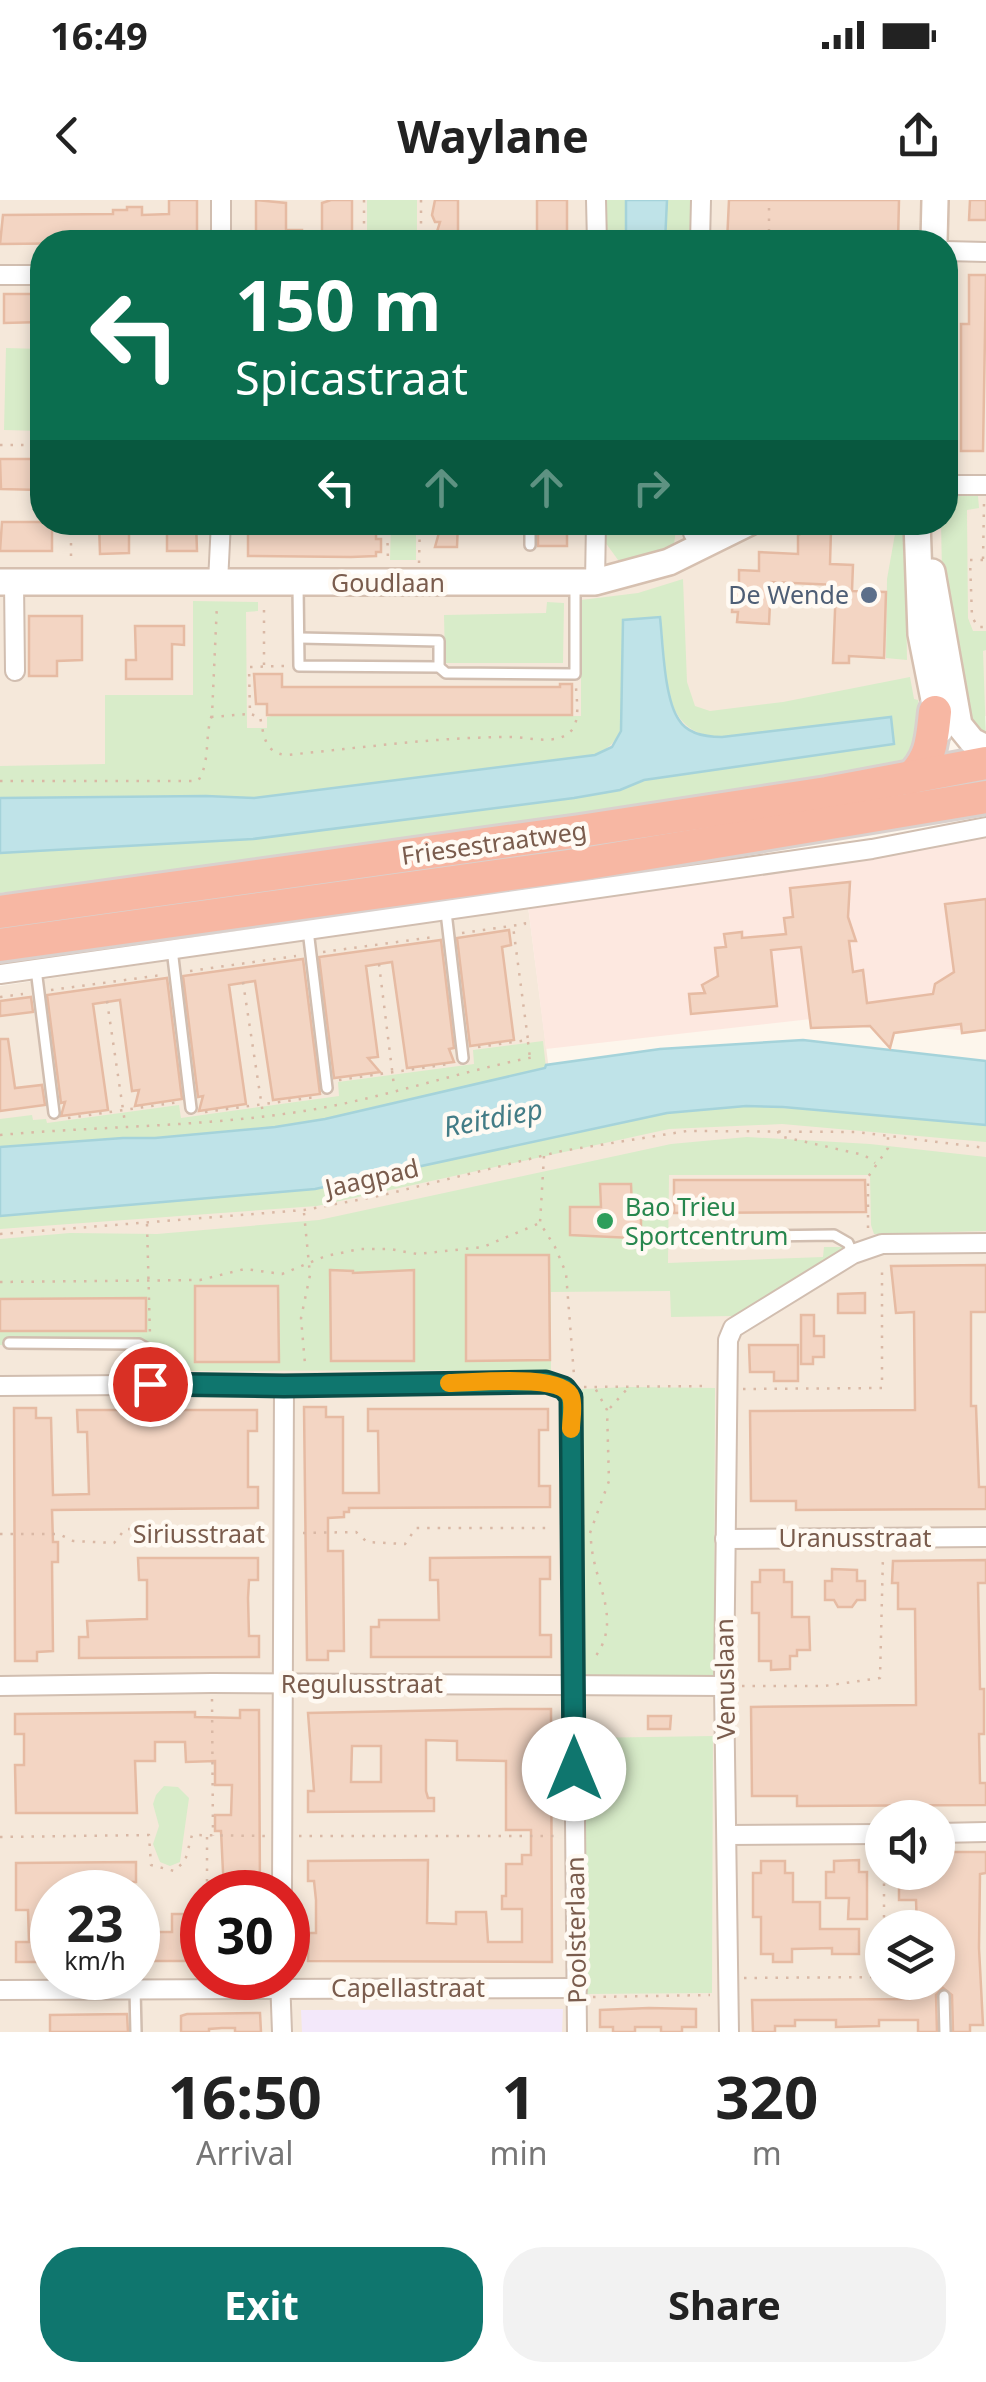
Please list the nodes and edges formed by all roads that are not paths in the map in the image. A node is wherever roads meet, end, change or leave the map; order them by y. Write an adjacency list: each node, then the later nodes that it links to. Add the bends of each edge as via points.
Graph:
1 (221, 200): 5 (street)
2 (596, 200): 6 (street)
3 (701, 200): 7 (street)
4 (935, 200): 8 (street)
5 (221, 230)
6 (596, 230)
7 (700, 230)
8 (934, 230)
9 (958, 251): 10 (street)
10 (986, 252)
11 (0, 275): 12 (street)
12 (30, 275)
13 (958, 487): 14 (street)
14 (985, 490)
15 (220, 535): 27 (street)
16 (530, 535): 22 (lane)
17 (594, 535): 25 (street)
18 (694, 535): 23 (street)
19 (725, 535): 23 (street, Goudlaan)
20 (917, 535): 31 (street, via 921,634)
21 (929, 535): 31 (street)
22 (530, 546)
23 (702, 547): 25 (street, Goudlaan)
24 (7, 582): 27 (street, Goudlaan); 30 (street, Goudlaan)
25 (585, 582): 26 (street, Goudlaan); 29 (lane, via 576,674 446,673)
26 (298, 583): 27 (street, Goudlaan); 28 (lane)
27 (218, 590)
28 (300, 638): 29 (lane, via 439,641); 29 (lane, via 299,666)
29 (440, 667)
30 (15, 671)
31 (946, 715): 32 (street); 34 (street); 35 (highway, via 924,766)
32 (986, 748)
33 (986, 764): 34 (highway, Friesestraatweg)
34 (952, 770): 35 (highway, Friesestraatweg); 36 (street)
35 (911, 778): 38 (highway, Friesestraatweg)
36 (984, 808): 37 (street, via 872,849); 40 (highway, Friesestraatweg)
37 (446, 910): 39 (street); 44 (lane)
38 (0, 912)
39 (308, 930): 41 (street); 45 (lane)
40 (0, 945)
41 (172, 949): 42 (street); 46 (lane)
42 (36, 969): 43 (street); 47 (lane)
43 (0, 974)
44 (463, 1058)
45 (327, 1088)
46 (187, 1110)
47 (54, 1114)
48 (687, 1237): 50 (lane, via 834,1235)
49 (986, 1243): 50 (street, via 882,1244)
50 (853, 1254): 56 (street, Venuslaan, via 733,1328)
51 (9, 1343): 52 (lane, via 147,1346)
52 (150, 1384): 53 (street); 54 (street)
53 (2, 1385)
54 (284, 1386): 57 (street, Siriusstraat); 58 (street, Poolsterlaan, via 546,1382 564,1388 571,1397)
55 (986, 1538): 56 (street, Uranusstraat)
56 (725, 1539): 60 (street, Venuslaan)
57 (282, 1684): 58 (street, Regulusstraat); 59 (street, Regulusstraat); 65 (street, Siriusstraat)
58 (573, 1684): 60 (street, Regulusstraat); 69 (street, Poolsterlaan)
59 (0, 1686)
60 (724, 1686): 64 (street, Venuslaan)
61 (986, 1832): 62 (street)
62 (955, 1833)
63 (865, 1834): 64 (street)
64 (728, 1835): 76 (street, Venuslaan)
65 (283, 1870)
66 (310, 1983): 69 (street, Capellastraat)
67 (0, 1990): 68 (street, Capellastraat)
68 (30, 1990)
69 (577, 1993): 75 (street, Poolsterlaan)
70 (135, 2000): 73 (lane)
71 (281, 2000): 74 (street)
72 (944, 2000): 77 (lane)
73 (136, 2032)
74 (282, 2032)
75 (577, 2032)
76 (729, 2032)
77 (944, 2032)

